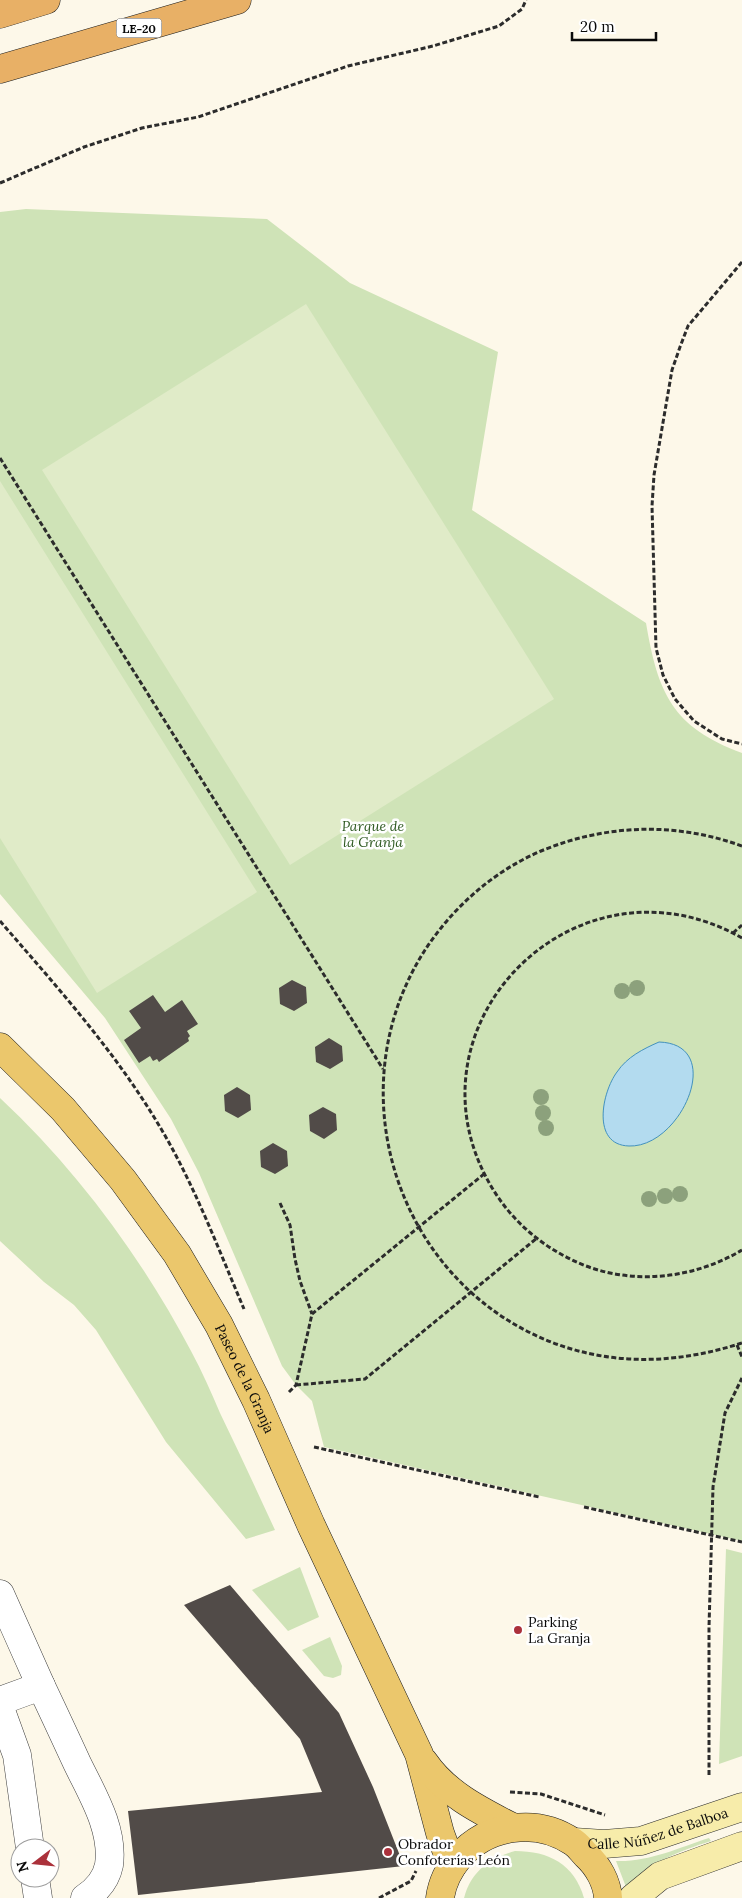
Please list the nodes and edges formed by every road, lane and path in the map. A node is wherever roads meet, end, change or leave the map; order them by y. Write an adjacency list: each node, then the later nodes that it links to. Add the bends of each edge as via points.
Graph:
1 (46, 0): 4 (highway)
2 (237, 0): 5 (highway, LE-20)
3 (526, 0): 6 (path, via 522,9 499,26 348,66 198,117 142,128 84,147)
4 (0, 14)
5 (0, 69)
6 (0, 183)
7 (742, 262): 9 (path, via 688,326 680,347 672,370 654,475 652,506 656,648 663,675 675,699 694,721 722,739)
8 (0, 458): 16 (path)
9 (742, 744)
10 (742, 846): 16 (path, via 711,836 672,830 612,831 555,845 502,872 456,910 420,958 396,1012)
11 (0, 921): 23 (path, via 95,1031 159,1125 186,1177)
12 (742, 925): 13 (path)
13 (732, 933): 14 (path); 17 (path, via 678,914 623,914 596,919 572,929 521,963 485,1012 468,1064 468,1119)
14 (742, 938)
15 (0, 1047): 40 (main road, Paseo de la Granja, via 63,1109 123,1180 176,1254 214,1317 256,1400)
16 (384, 1070): 19 (path, via 383,1110 388,1149 400,1188)
17 (484, 1174): 19 (path); 20 (path, via 504,1206)
18 (280, 1203): 24 (path, via 290,1225 300,1281)
19 (419, 1228): 22 (path, via 438,1257); 24 (path)
20 (537, 1238): 21 (path, via 592,1268 638,1276 685,1273 724,1260); 22 (path)
21 (742, 1250)
22 (471, 1292): 26 (path, via 495,1312 529,1332 566,1347 604,1357 664,1360); 29 (path, via 365,1379)
23 (246, 1314)
24 (312, 1314): 29 (path)
25 (742, 1343): 26 (path)
26 (737, 1345): 27 (path)
27 (742, 1357)
28 (742, 1378): 34 (path, via 725,1414 713,1487)
29 (296, 1385): 30 (path)
30 (289, 1392)
31 (314, 1447): 32 (path)
32 (539, 1497)
33 (584, 1507): 34 (path)
34 (711, 1535): 35 (path); 41 (path)
35 (742, 1542)
36 (0, 1594): 37 (street)
37 (41, 1686): 38 (street); 51 (street, via 103,1818 109,1866 96,1891)
38 (0, 1701)
39 (0, 1708): 46 (street, via 17,1755)
40 (419, 1754): 45 (main road, Paseo de la Granja, via 434,1776 452,1791 475,1808); 50 (main road, Paseo de la Granja, via 440,1834)
41 (709, 1775)
42 (507, 1792): 44 (path, via 541,1794)
43 (742, 1807): 47 (main road, Calle Núñez de Balboa, via 641,1841)
44 (610, 1816)
45 (512, 1827): 47 (main road, via 554,1832); 50 (main road, via 488,1834 468,1848)
46 (29, 1838)
47 (574, 1842): 53 (main road, via 594,1863 608,1889)
48 (742, 1846): 54 (main road, via 660,1876)
49 (419, 1864): 52 (path, via 411,1881)
50 (442, 1888)
51 (85, 1898)
52 (379, 1898)
53 (608, 1898)
54 (633, 1898)

